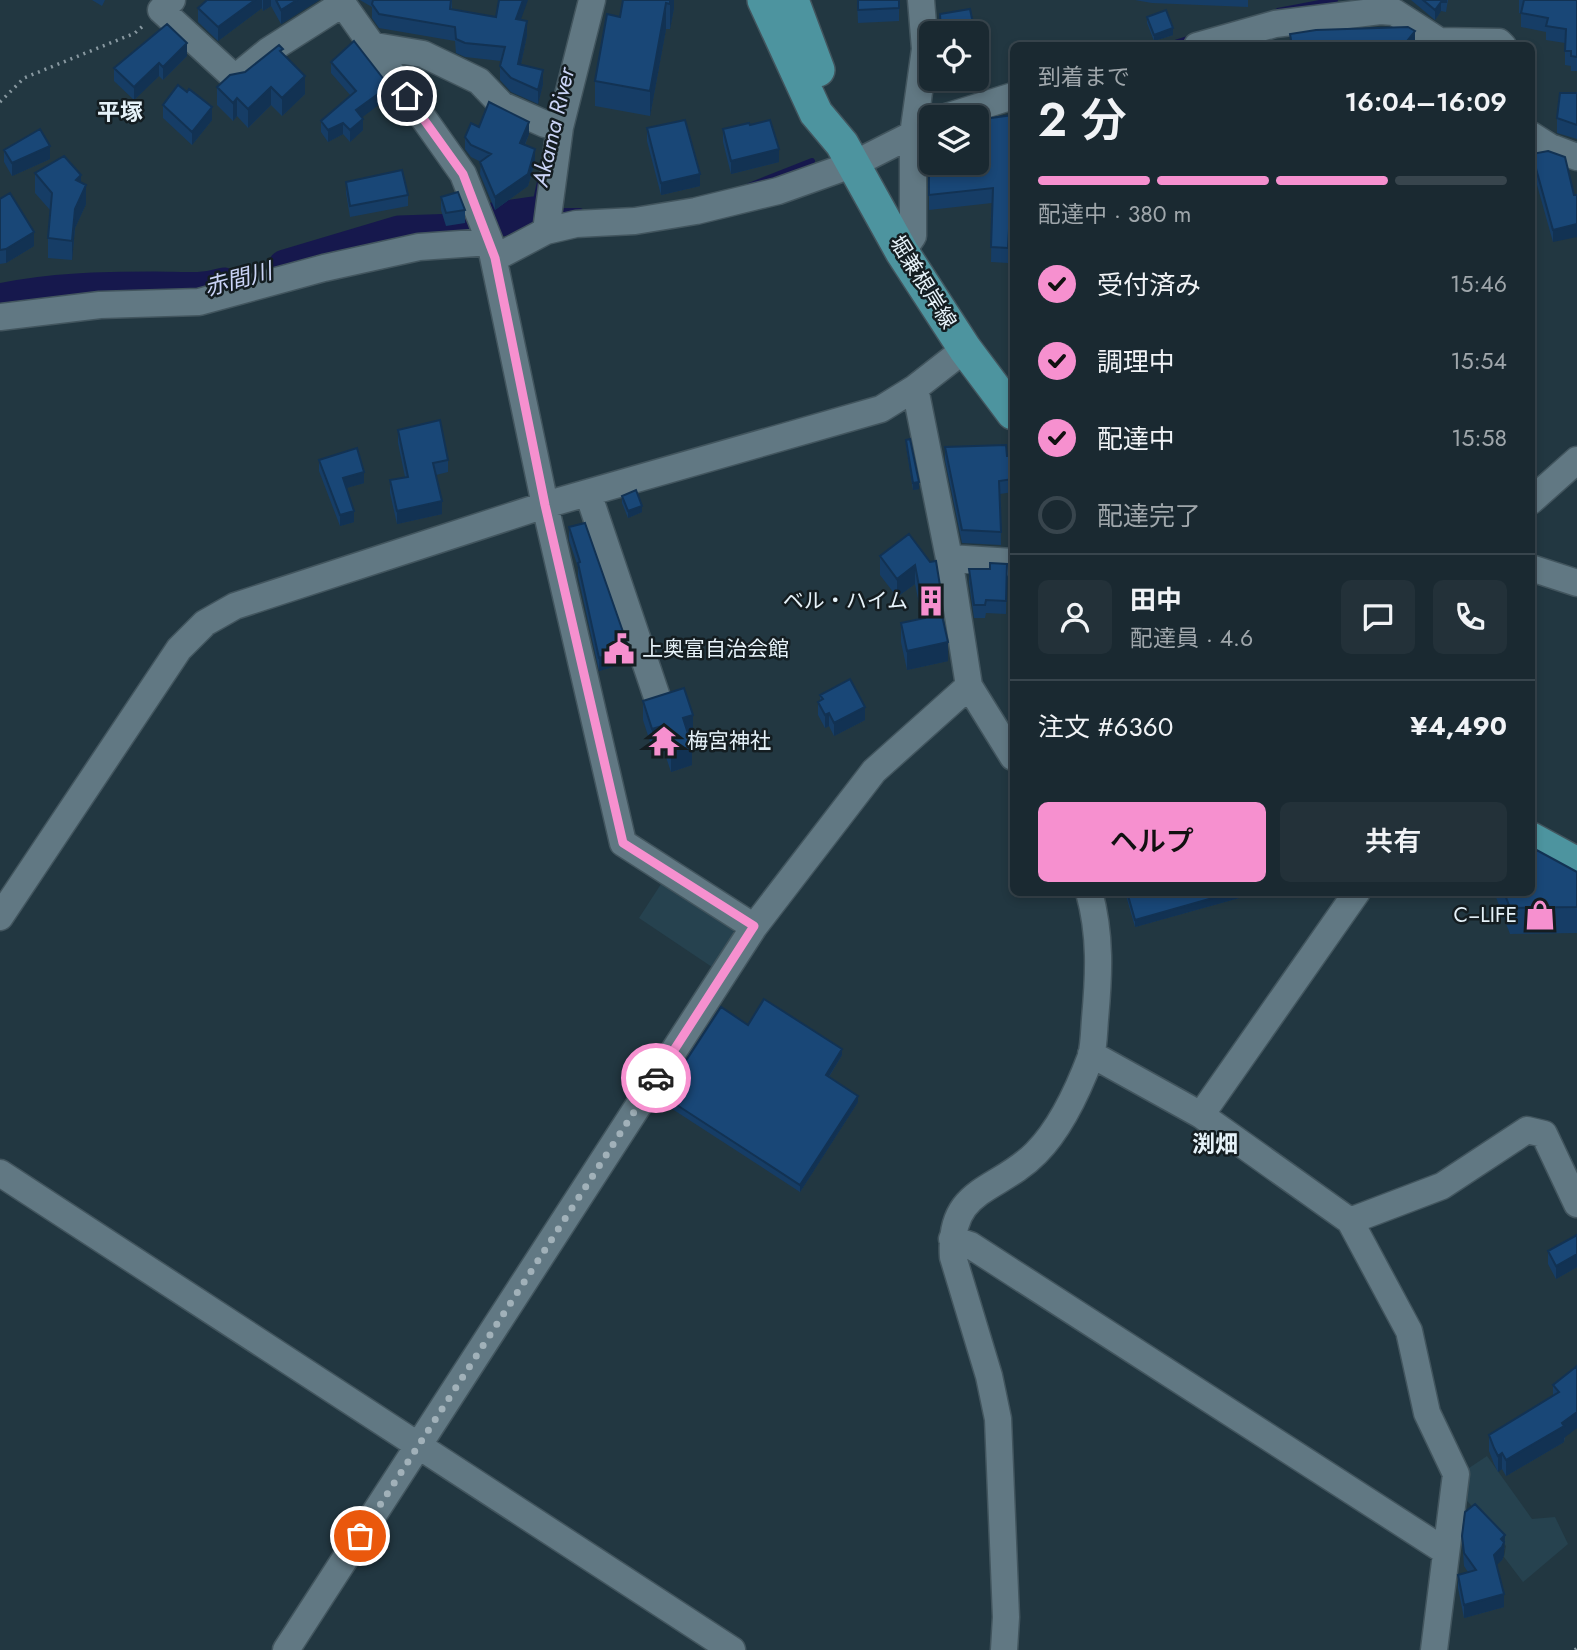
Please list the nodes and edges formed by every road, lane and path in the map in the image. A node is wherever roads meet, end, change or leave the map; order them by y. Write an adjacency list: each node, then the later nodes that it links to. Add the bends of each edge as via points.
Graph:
1 (592, 0): 18 (street)
2 (752, 0): 16 (main road, 堀兼根岸線)
3 (764, 0): 16 (main road, 堀兼根岸線)
4 (779, 0): 16 (main road, 堀兼根岸線)
5 (792, 0): 16 (main road, 堀兼根岸線)
6 (921, 0): 17 (street, via 925,49)
7 (341, 2): 8 (street, via 235,78); 12 (street)
8 (167, 5): 14 (path, via 135,33 24,78)
9 (1312, 10): 10 (street); 11 (street, via 1394,12 1439,41)
10 (1210, 42)
11 (1499, 42)
12 (369, 45): 18 (street, via 423,54 479,81 502,105); 23 (street, via 463,174)
13 (1010, 97): 15 (street)
14 (0, 102)
15 (984, 105)
16 (823, 109): 20 (main road, 堀兼根岸線)
17 (918, 124): 20 (street); 24 (street, via 913,236)
18 (553, 125): 22 (street)
19 (1535, 138): 21 (street)
20 (848, 154): 22 (street, via 778,191 696,211); 24 (main road, 堀兼根岸線)
21 (1577, 157)
22 (546, 231): 23 (street)
23 (492, 250): 25 (street, via 419,247 199,302 100,304); 32 (street)
24 (902, 252): 26 (main road, 堀兼根岸線)
25 (0, 317)
26 (965, 349): 27 (street); 28 (main road, 堀兼根岸線)
27 (915, 388): 30 (street, via 881,409); 33 (street)
28 (1010, 409)
29 (1577, 460): 31 (street)
30 (588, 494): 32 (street); 38 (street)
31 (1535, 497)
32 (545, 505): 44 (street, via 235,606 205,623 178,649); 45 (street, via 623,843)
33 (949, 558): 34 (street); 37 (street)
34 (1010, 562)
35 (1535, 569): 36 (street)
36 (1577, 583)
37 (970, 685): 39 (street); 45 (street, via 874,771)
38 (658, 700)
39 (1010, 752)
40 (1535, 841): 41 (main road)
41 (1577, 864)
42 (1090, 896): 46 (street, via 1097,918 1100,967)
43 (1354, 896): 47 (street)
44 (0, 917)
45 (754, 926): 52 (street)
46 (1091, 1054): 47 (street); 51 (street, via 1054,1133 1035,1155 965,1202)
47 (1201, 1115): 50 (street)
48 (0, 1174): 52 (street)
49 (1577, 1205): 50 (street, via 1544,1134 1527,1130 1441,1186)
50 (1350, 1221): 53 (street, via 1409,1331 1427,1413 1456,1474)
51 (952, 1239): 53 (street, via 970,1245); 56 (street, via 998,1419)
52 (419, 1444): 54 (street); 55 (street)
53 (1446, 1551): 57 (street)
54 (286, 1650)
55 (732, 1650)
56 (1004, 1650)
57 (1434, 1650)

